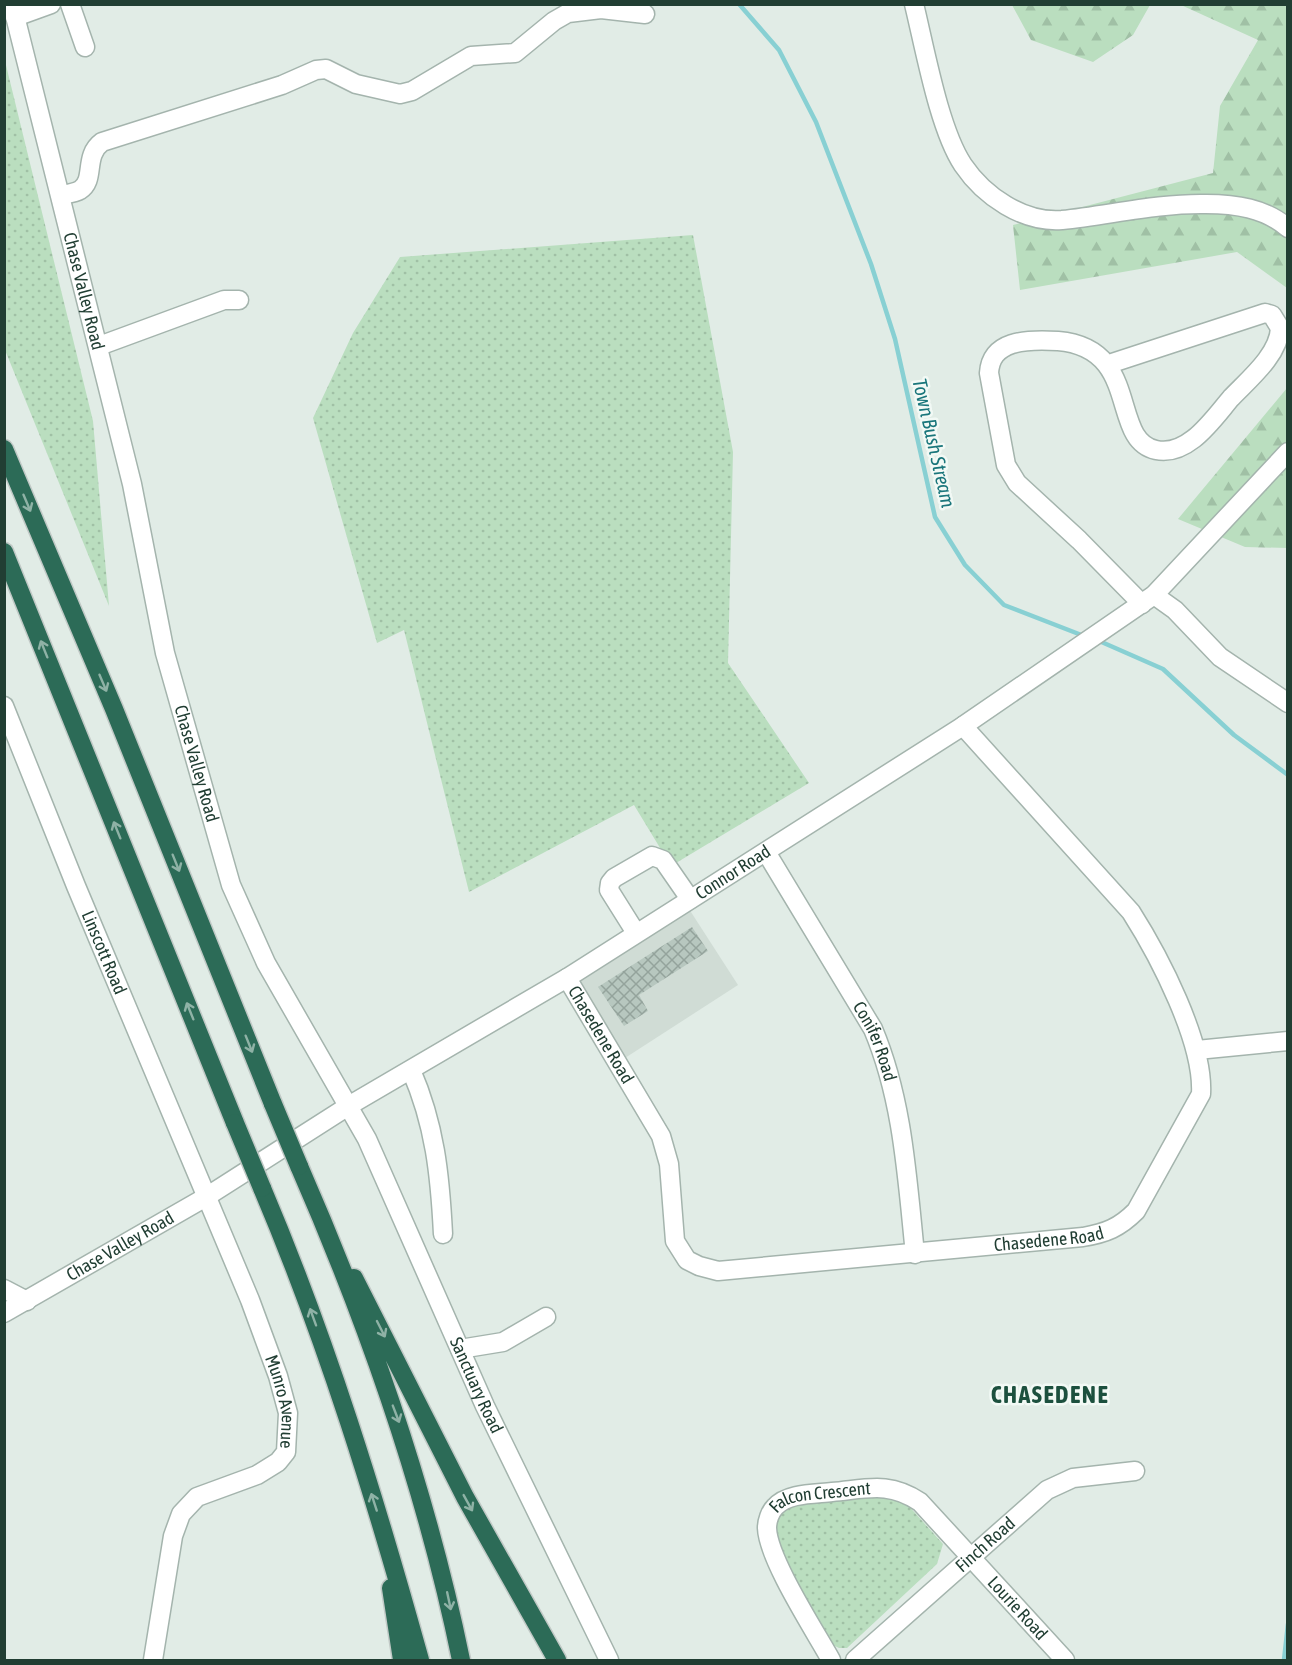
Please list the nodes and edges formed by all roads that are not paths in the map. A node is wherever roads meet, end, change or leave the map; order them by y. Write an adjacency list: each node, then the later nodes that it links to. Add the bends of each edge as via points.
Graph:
1 (51, 4): 4 (street)
2 (70, 4): 6 (street)
3 (914, 4): 8 (street, via 943,117 963,165 988,193 1009,208 1030,217 1060,220 1190,203 1228,204 1257,211)
4 (14, 11): 7 (street, Chase Valley Road)
5 (645, 14): 7 (street, via 601,9 568,13 515,53 471,56 412,91 400,94 356,84 326,69 315,70 282,86 102,142 91,155 85,184 80,190)
6 (85, 47)
7 (61, 195): 10 (street, Chase Valley Road)
8 (1287, 228)
9 (239, 300): 10 (street, via 224,300)
10 (99, 346): 26 (street, Chase Valley Road, via 132,484 165,653 231,885 287,1003)
11 (1109, 364): 11 (street, via 1265,314 1272,315 1280,328 1265,360 1206,426 1184,445 1170,451 1155,450 1140,441); 15 (street, via 1068,342 1014,344 993,357 989,373 1006,465 1017,483)
12 (4, 449): 28 (highway, one-way to 28, bridge)
13 (1287, 452): 15 (street, Connor Road)
14 (4, 552): 37 (highway, one-way to 14, bridge, via 291,1256)
15 (1148, 600): 16 (street, via 1175,610 1220,657); 18 (street, Connor Road)
16 (1287, 703)
17 (4, 706): 27 (street, Linscott Road)
18 (963, 726): 19 (street, Connor Road); 24 (street, Chasedene Road, via 1131,912 1153,946)
19 (766, 852): 20 (street, Connor Road); 30 (street, Conifer Road, via 873,1029 886,1060 903,1145)
20 (690, 899): 21 (street, Connor Road); 21 (street, via 657,856 614,878 609,890)
21 (636, 933): 22 (street, Connor Road)
22 (567, 978): 25 (street, Connor Road); 30 (street, Chasedene Road, via 661,1136 669,1164 675,1241 687,1260 718,1271)
23 (1287, 1041): 24 (street)
24 (1197, 1050): 30 (street, Chasedene Road, via 1201,1094 1145,1196 1123,1224 1109,1232 1083,1236)
25 (411, 1070): 26 (street, Connor Road); 29 (street, via 434,1133)
26 (350, 1105): 27 (street, Chase Valley Road); 35 (street, Sanctuary Road)
27 (206, 1197): 32 (street, Chase Valley Road); 39 (street, Munro Avenue, via 278,1376 288,1413 288,1439 286,1452 272,1467 197,1497 181,1514 173,1536)
28 (314, 1202): 42 (highway, one-way to 42, via 406,1445 444,1578); 43 (highway, one-way to 43, via 465,1497)
29 (443, 1234)
30 (915, 1254)
31 (4, 1289): 32 (street)
32 (27, 1301): 33 (street, Chase Valley Road)
33 (4, 1313)
34 (546, 1317): 35 (street, via 503,1342)
35 (460, 1349): 44 (street, Sanctuary Road)
36 (1135, 1471): 38 (street, Finch Road, via 1073,1478 1058,1484 1034,1500)
37 (392, 1558): 40 (highway, via 392,1604); 41 (highway)
38 (970, 1558): 45 (street, Falcon Crescent, via 920,1502 895,1488 790,1498 775,1507 766,1526 769,1540); 46 (street, Finch Road); 47 (street, Lourie Road)
39 (153, 1660)
40 (402, 1660)
41 (420, 1660)
42 (461, 1660)
43 (557, 1660)
44 (609, 1660)
45 (831, 1660)
46 (855, 1660)
47 (1065, 1660)

